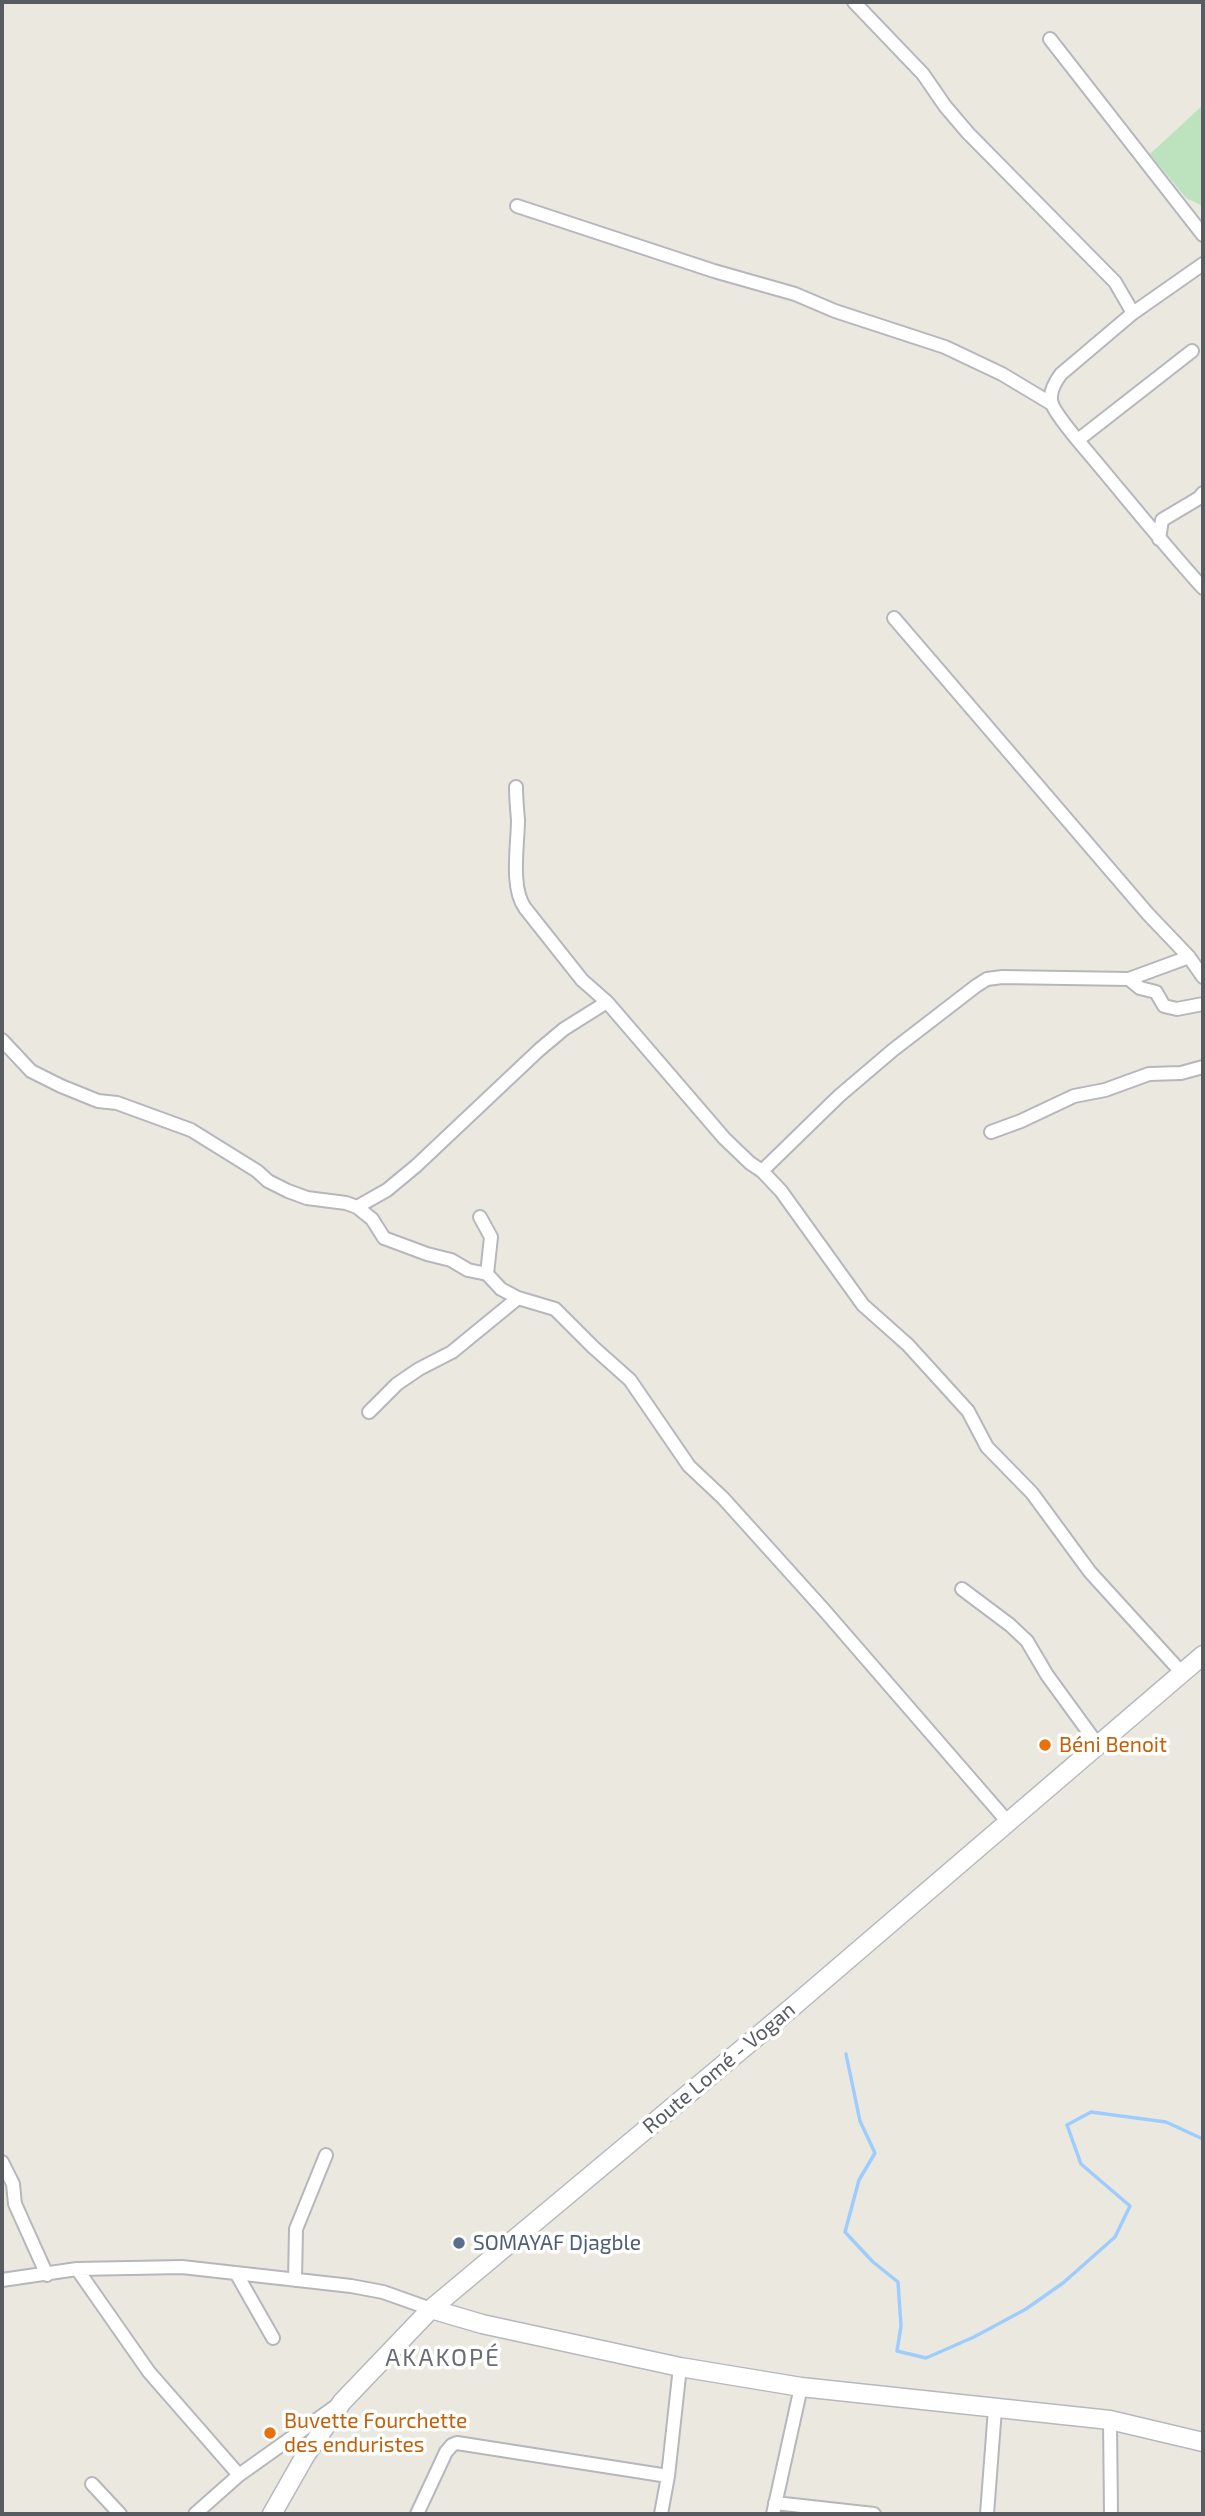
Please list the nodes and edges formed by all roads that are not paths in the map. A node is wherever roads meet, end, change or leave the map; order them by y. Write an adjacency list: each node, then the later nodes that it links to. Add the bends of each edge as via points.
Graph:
1 (854, 2): 6 (street, via 923,74 968,133 1115,282)
2 (1050, 39): 4 (street)
3 (517, 206): 8 (street, via 945,347)
4 (1203, 235)
5 (1203, 264): 6 (street)
6 (1133, 313): 8 (street, via 1061,374 1054,385)
7 (1192, 351): 9 (street)
8 (1052, 404): 9 (street)
9 (1078, 440): 11 (street)
10 (1203, 493): 11 (street, via 1162,520)
11 (1159, 539): 12 (street)
12 (1203, 588)
13 (894, 618): 15 (street)
14 (516, 787): 18 (street, via 516,873 521,903 582,980)
15 (1189, 957): 16 (street); 17 (street)
16 (1203, 977)
17 (1129, 979): 19 (street, via 1156,992 1164,1006 1177,1009); 23 (street, via 987,979 848,1088)
18 (607, 1002): 23 (street, via 724,1138); 24 (street, via 539,1050 416,1167)
19 (1203, 1004)
20 (2, 1040): 24 (street, via 32,1070 61,1086 191,1130 288,1191)
21 (1203, 1068): 22 (street, via 1149,1074 1074,1096)
22 (991, 1132)
23 (762, 1171): 31 (street, via 863,1305 908,1345 968,1411 987,1447 1032,1493 1090,1572)
24 (357, 1207): 26 (street, via 384,1238)
25 (480, 1217): 26 (street, via 491,1237)
26 (487, 1274): 27 (street, via 501,1289)
27 (519, 1298): 28 (street, via 452,1352 397,1384); 33 (street, via 555,1309 631,1380 689,1466 824,1610)
28 (369, 1412)
29 (962, 1589): 32 (street, via 1027,1641)
30 (1203, 1655): 31 (main road, Route Lomé - Vogan)
31 (1182, 1673): 32 (main road, Route Lomé - Vogan)
32 (1098, 1745): 33 (main road, Route Lomé - Vogan)
33 (1007, 1821): 41 (main road, Route Lomé - Vogan)
34 (326, 2155): 40 (street, via 296,2229)
35 (2, 2162): 38 (street)
36 (77, 2269): 37 (street, via 182,2267); 38 (street); 49 (street, via 149,2372)
37 (236, 2273): 40 (street); 42 (street)
38 (47, 2275): 39 (street)
39 (2, 2280)
40 (295, 2280): 41 (street, via 383,2292)
41 (431, 2309): 43 (main road); 45 (main road, Route Lomé - Vogan)
42 (273, 2338)
43 (680, 2367): 44 (main road); 50 (street)
44 (801, 2387): 46 (main road); 52 (street)
45 (342, 2402): 49 (street); 55 (main road, Route Lomé - Vogan, via 305,2455)
46 (995, 2409): 47 (main road); 59 (street)
47 (1110, 2420): 48 (main road); 60 (street)
48 (1203, 2442)
49 (239, 2475): 54 (street)
50 (668, 2476): 56 (street, via 457,2443 446,2452); 57 (street)
51 (92, 2484): 53 (street)
52 (774, 2508): 58 (street)
53 (120, 2514)
54 (195, 2514)
55 (274, 2514)
56 (417, 2514)
57 (662, 2514)
58 (874, 2514)
59 (987, 2514)
60 (1111, 2514)

